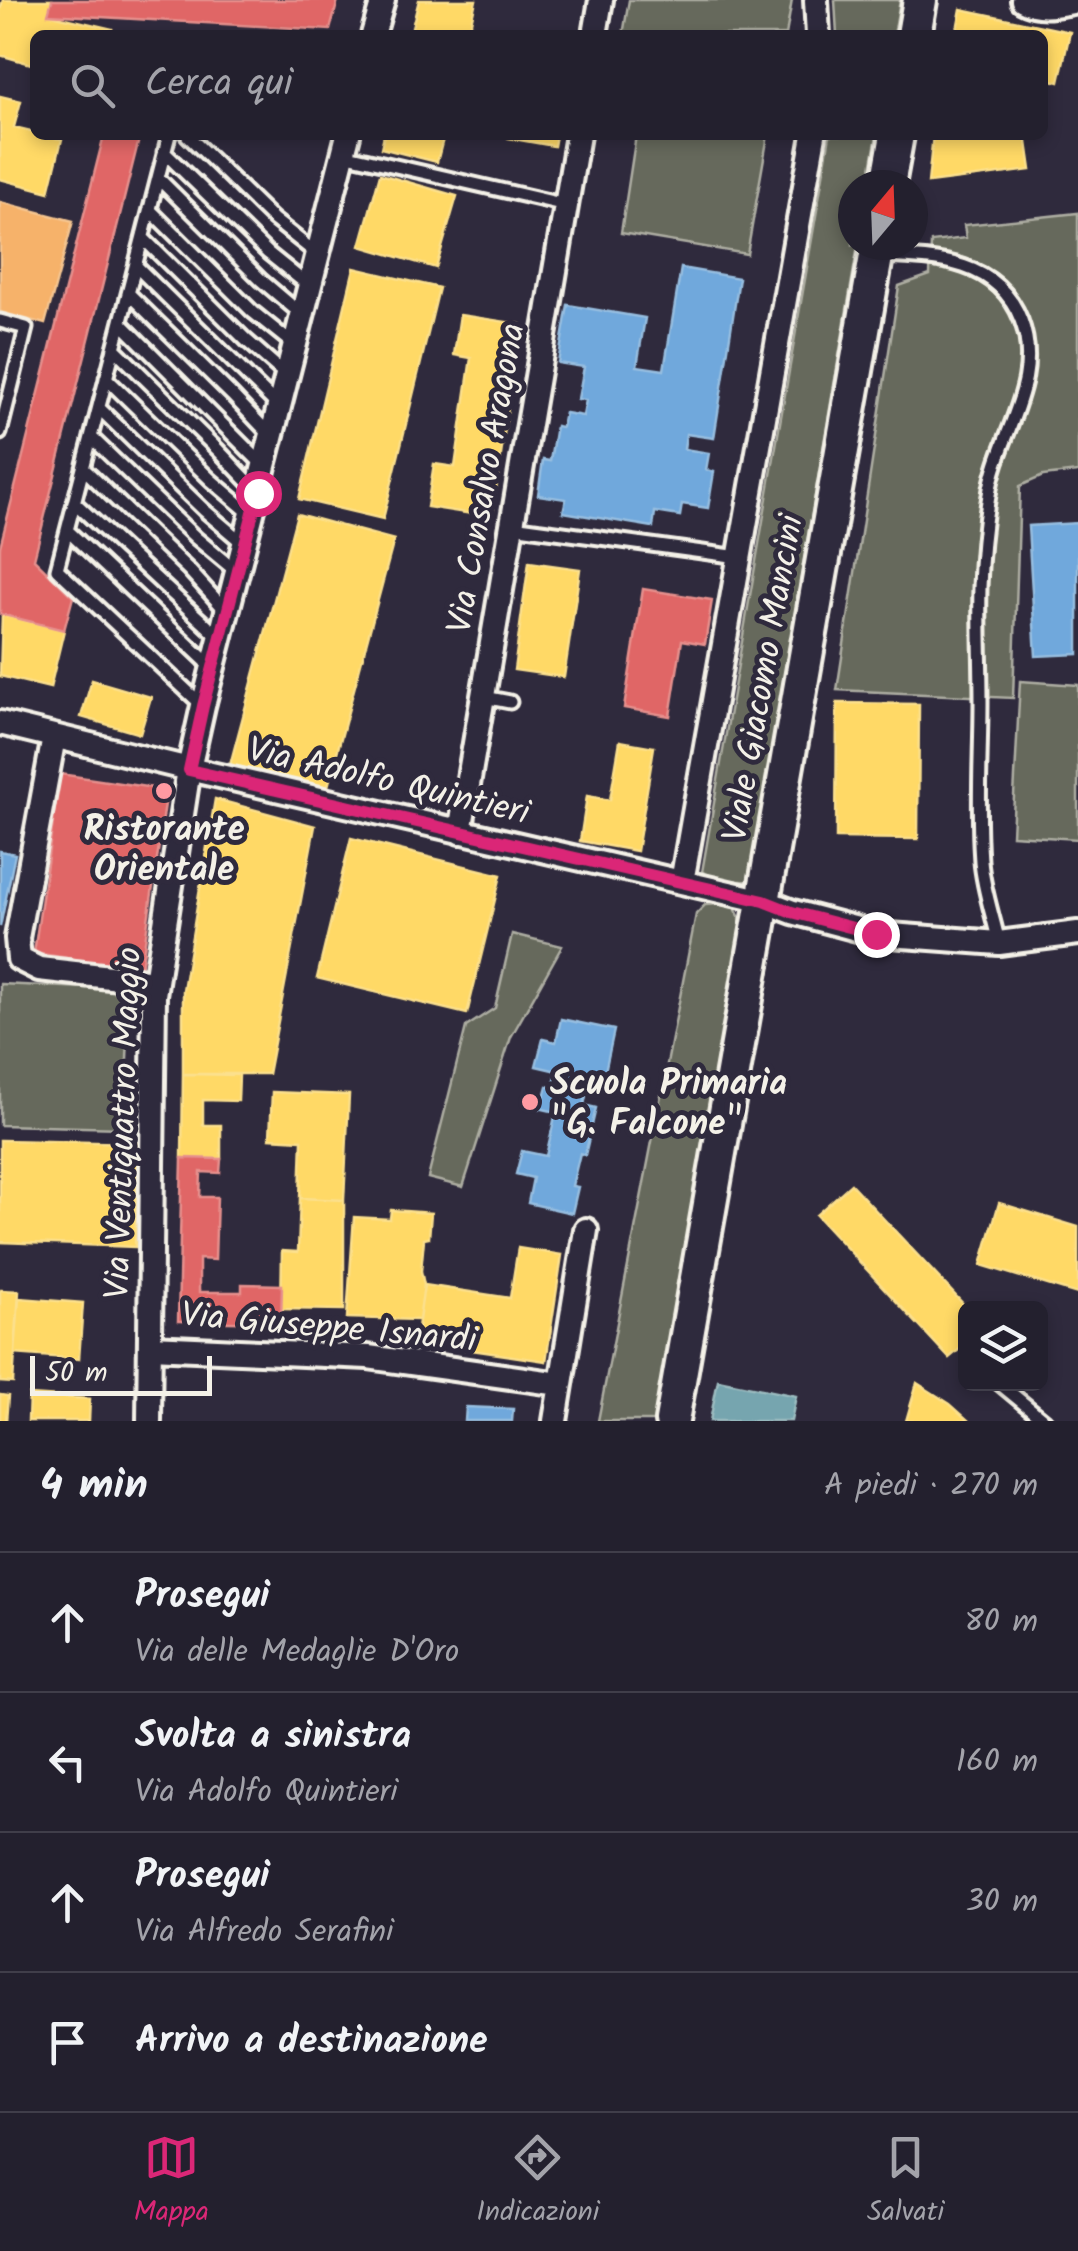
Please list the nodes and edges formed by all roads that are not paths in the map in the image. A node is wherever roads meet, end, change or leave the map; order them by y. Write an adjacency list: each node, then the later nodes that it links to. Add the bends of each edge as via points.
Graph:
1 (383, 0): 7 (street)
2 (601, 0): 8 (street)
3 (816, 0): 9 (street)
4 (920, 0): 10 (street)
5 (1078, 1): 6 (street)
6 (1034, 3)
7 (374, 30)
8 (596, 30)
9 (818, 30)
10 (915, 30)
11 (168, 140): 17 (lane)
12 (193, 140): 23 (lane)
13 (577, 140): 20 (street, Via Consalvo Aragona)
14 (813, 140): 48 (street)
15 (896, 140): 18 (street)
16 (345, 144): 20 (lane); 23 (street, Via Ventiquattro Maggio)
17 (164, 152): 19 (lane); 27 (lane)
18 (891, 170)
19 (158, 178): 21 (lane); 29 (lane)
20 (566, 205): 45 (street, Via Consalvo Aragona)
21 (150, 210): 22 (lane); 32 (lane)
22 (143, 238): 26 (lane); 34 (lane)
23 (317, 254): 27 (street, Via Ventiquattro Maggio)
24 (928, 258): 63 (lane, via 968,267 1000,288 1020,318 1028,355 1025,388 989,491 980,584 981,864)
25 (875, 260): 61 (street, Viale Giacomo Mancini)
26 (136, 266): 28 (lane); 36 (lane)
27 (308, 286): 29 (street, Via Ventiquattro Maggio)
28 (128, 294): 31 (lane); 40 (lane)
29 (302, 314): 32 (street, Via Ventiquattro Maggio)
30 (0, 321): 38 (lane, via 26,328)
31 (121, 323): 33 (lane); 41 (lane)
32 (294, 346): 34 (street, Via Ventiquattro Maggio)
33 (114, 348): 35 (lane); 44 (lane, via 218,450)
34 (287, 376): 36 (street, Via Ventiquattro Maggio)
35 (106, 378): 37 (lane); 44 (lane, via 211,480)
36 (279, 407): 40 (street, Via Ventiquattro Maggio)
37 (98, 408): 39 (lane); 47 (lane)
38 (0, 434)
39 (91, 436): 42 (lane); 49 (lane)
40 (272, 437): 41 (street, Via Ventiquattro Maggio)
41 (265, 466): 44 (street, Via Ventiquattro Maggio)
42 (83, 468): 43 (lane); 50 (lane)
43 (74, 502): 46 (lane); 51 (lane)
44 (255, 504): 47 (street, Via Ventiquattro Maggio)
45 (512, 526): 48 (lane); 53 (street, Via Consalvo Aragona)
46 (67, 530): 52 (lane); 55 (lane, via 57,568)
47 (245, 545): 49 (street, Via Ventiquattro Maggio)
48 (739, 557): 60 (street)
49 (238, 574): 50 (street, Via Ventiquattro Maggio)
50 (228, 613): 51 (street, Via Ventiquattro Maggio)
51 (221, 640): 52 (street, Via Ventiquattro Maggio)
52 (214, 669): 55 (street, Via Ventiquattro Maggio)
53 (484, 697): 54 (lane); 59 (street, Via Consalvo Aragona, via 472,721)
54 (510, 702)
55 (203, 706): 58 (street, Via Ventiquattro Maggio)
56 (0, 723): 57 (street, Via Adolfo Quintieri)
57 (54, 737): 58 (street, Via Adolfo Quintieri); 64 (street, via 17,938 19,959 39,969)
58 (189, 770): 59 (street, Via Adolfo Quintieri); 64 (street, Via Ventiquattro Maggio)
59 (460, 832): 60 (street, Via Adolfo Quintieri)
60 (682, 882): 61 (street, Via Adolfo Quintieri)
61 (764, 901): 63 (street, Via Adolfo Quintieri, via 876,934); 71 (street, Viale Giacomo Mancini)
62 (1078, 933): 63 (street, Via Adolfo Quintieri)
63 (999, 943)
64 (156, 982): 66 (street, Via Ventiquattro Maggio)
65 (586, 1230): 67 (street)
66 (151, 1347): 67 (street, Via Giuseppe Isnardi, via 368,1357); 69 (street, Via Ventiquattro Maggio)
67 (560, 1384): 70 (street)
68 (1009, 1391): 72 (lane)
69 (148, 1421)
70 (556, 1421)
71 (672, 1421)
72 (1045, 1421)

